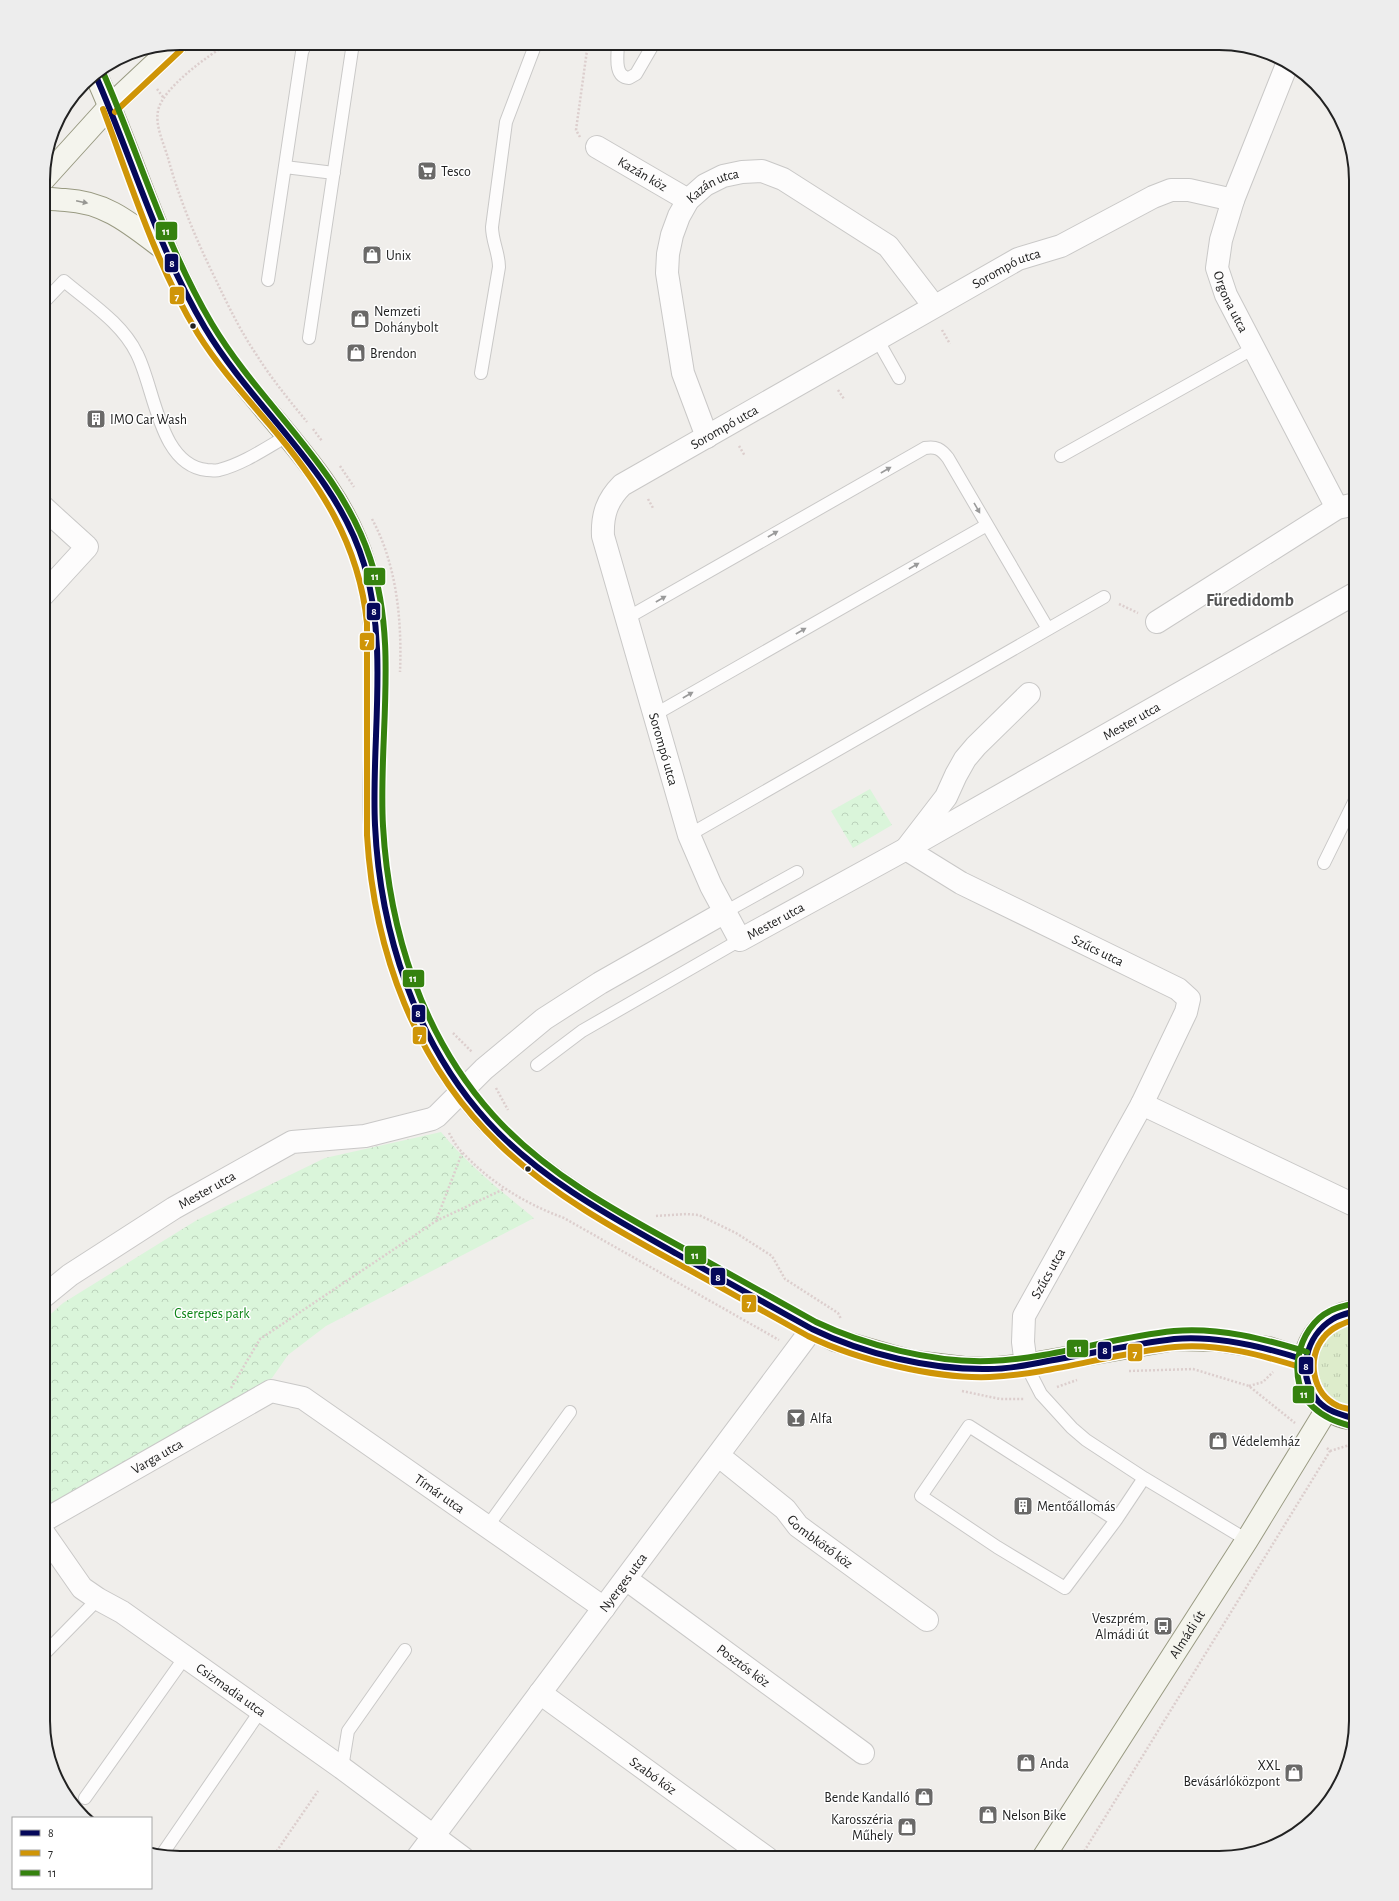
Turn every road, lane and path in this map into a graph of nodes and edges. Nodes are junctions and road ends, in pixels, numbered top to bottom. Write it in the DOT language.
graph roads {
  1 [pos="169,50"];
  2 [pos="219,50"];
  3 [pos="303,50"];
  4 [pos="352,50"];
  5 [pos="533,50"];
  6 [pos="587,50"];
  7 [pos="618,50"];
  8 [pos="650,50"];
  9 [pos="1286,68"];
  10 [pos="98,80"];
  11 [pos="110,106"];
  12 [pos="597,147"];
  13 [pos="285,167"];
  14 [pos="50,172"];
  15 [pos="334,173"];
  16 [pos="50,199"];
  17 [pos="688,200"];
  18 [pos="1233,200"];
  19 [pos="165,250"];
  20 [pos="268,280"];
  21 [pos="50,296"];
  22 [pos="934,306"];
  23 [pos="942,330"];
  24 [pos="309,338"];
  25 [pos="877,339"];
  26 [pos="950,344"];
  27 [pos="1254,348"];
  28 [pos="481,373"];
  29 [pos="899,378"];
  30 [pos="838,390"];
  31 [pos="844,399"];
  32 [pos="287,436"];
  33 [pos="707,437"];
  34 [pos="322,442"];
  35 [pos="739,446"];
  36 [pos="745,456"];
  37 [pos="1061,456"];
  38 [pos="336,460"];
  39 [pos="357,492"];
  40 [pos="648,499"];
  41 [pos="1347,506"];
  42 [pos="653,508"];
  43 [pos="50,513"];
  44 [pos="372,518"];
  45 [pos="987,525"];
  46 [pos="50,587"];
  47 [pos="1104,597"];
  48 [pos="1349,597"];
  49 [pos="627,618"];
  50 [pos="1157,622"];
  51 [pos="1048,629"];
  52 [pos="400,676"];
  53 [pos="1030,694"];
  54 [pos="654,715"];
  55 [pos="1349,812"];
  56 [pos="689,835"];
  57 [pos="906,849"];
  58 [pos="1324,862"];
  59 [pos="796,872"];
  60 [pos="725,912"];
  61 [pos="740,940"];
  62 [pos="451,1030"];
  63 [pos="537,1065"];
  64 [pos="484,1069"];
  65 [pos="461,1090"];
  66 [pos="1142,1104"];
  67 [pos="512,1115"];
  68 [pos="462,1153"];
  69 [pos="504,1189"];
  70 [pos="1349,1203"];
  71 [pos="653,1216"];
  72 [pos="436,1221"];
  73 [pos="50,1291"];
  74 [pos="1349,1313"];
  75 [pos="840,1316"];
  76 [pos="812,1329"];
  77 [pos="1305,1360"];
  78 [pos="1026,1365"];
  79 [pos="1193,1369"];
  80 [pos="1274,1372"];
  81 [pos="1249,1386"];
  82 [pos="271,1391"];
  83 [pos="227,1394"];
  84 [pos="1327,1409"];
  85 [pos="570,1412"];
  86 [pos="1349,1417"];
  87 [pos="1312,1435"];
  88 [pos="1349,1445"];
  89 [pos="1330,1451"];
  90 [pos="719,1456"];
  91 [pos="1144,1478"];
  92 [pos="50,1517"];
  93 [pos="1116,1520"];
  94 [pos="487,1526"];
  95 [pos="1247,1540"];
  96 [pos="50,1542"];
  97 [pos="626,1579"];
  98 [pos="98,1599"];
  99 [pos="604,1608"];
  100 [pos="927,1620"];
  101 [pos="50,1649"];
  102 [pos="405,1650"];
  103 [pos="185,1657"];
  104 [pos="540,1693"];
  105 [pos="261,1710"];
  106 [pos="863,1753"];
  107 [pos="342,1768"];
  108 [pos="318,1791"];
  109 [pos="85,1798"];
  110 [pos="433,1836"];
  111 [pos="165,1850"];
  112 [pos="277,1851"];
  113 [pos="422,1851"];
  114 [pos="453,1851"];
  115 [pos="757,1851"];
  116 [pos="1047,1851"];
  117 [pos="1084,1851"];
  1 -- 11 [label="street"];
  2 -- 34 [label="path"];
  3 -- 13 [label="lane"];
  4 -- 15 [label="lane"];
  5 -- 28 [label="lane"];
  6 -- 12 [label="path"];
  7 -- 8 [label="lane"];
  9 -- 18 [label="street, Orgona utca"];
  10 -- 11 [label="street"];
  11 -- 14 [label="street"];
  11 -- 19 [label="street"];
  12 -- 17 [label="street, Kazán köz"];
  13 -- 15 [label="lane"];
  13 -- 20 [label="lane"];
  15 -- 24 [label="lane"];
  16 -- 19 [label="street, one-way"];
  17 -- 22 [label="street, Kazán utca"];
  17 -- 33 [label="street, Kazán utca"];
  18 -- 22 [label="street, Sorompó utca"];
  18 -- 27 [label="street, Orgona utca"];
  19 -- 32 [label="street"];
  21 -- 32 [label="lane"];
  22 -- 25 [label="street, Sorompó utca"];
  23 -- 26 [label="path"];
  25 -- 29 [label="lane"];
  25 -- 33 [label="street, Sorompó utca"];
  27 -- 37 [label="lane"];
  27 -- 41 [label="street, Orgona utca"];
  30 -- 31 [label="path"];
  32 -- 65 [label="street"];
  33 -- 49 [label="street, Sorompó utca"];
  35 -- 36 [label="path"];
  38 -- 39 [label="path"];
  40 -- 42 [label="path"];
  41 -- 50 [label="street"];
  43 -- 46 [label="street"];
  44 -- 52 [label="path"];
  49 -- 45 [label="lane, one-way"];
  45 -- 51 [label="lane"];
  54 -- 45 [label="lane, one-way"];
  47 -- 50 [label="path"];
  47 -- 51 [label="lane"];
  48 -- 57 [label="street, Mester utca"];
  49 -- 54 [label="street, Sorompó utca"];
  51 -- 56 [label="lane"];
  53 -- 57 [label="street, Mester utca"];
  54 -- 56 [label="street, Sorompó utca"];
  55 -- 58 [label="lane"];
  56 -- 60 [label="street, Sorompó utca"];
  57 -- 61 [label="street, Mester utca"];
  57 -- 66 [label="street, Szűcs utca"];
  59 -- 60 [label="lane"];
  60 -- 61 [label="street, Mester utca"];
  60 -- 64 [label="street, Mester utca"];
  61 -- 63 [label="lane"];
  62 -- 64 [label="path"];
  64 -- 65 [label="street, Mester utca"];
  64 -- 67 [label="path"];
  65 -- 73 [label="street, Mester utca"];
  65 -- 76 [label="street"];
  66 -- 70 [label="street"];
  66 -- 78 [label="street, Szűcs utca"];
  68 -- 72 [label="path"];
  69 -- 72 [label="path"];
  71 -- 75 [label="path"];
  72 -- 83 [label="path"];
  74 -- 77 [label="street"];
  76 -- 78 [label="street"];
  76 -- 90 [label="street, Nyerges utca"];
  77 -- 78 [label="street"];
  77 -- 84 [label="street"];
  78 -- 91 [label="lane"];
  79 -- 81 [label="path"];
  80 -- 81 [label="path"];
  81 -- 87 [label="path"];
  82 -- 92 [label="street, Varga utca"];
  82 -- 94 [label="street, Tímár utca"];
  84 -- 86 [label="street"];
  84 -- 87 [label="street, Almádi út"];
  85 -- 94 [label="lane"];
  87 -- 89 [label="path"];
  87 -- 95 [label="street, Almádi út"];
  88 -- 89 [label="path"];
  89 -- 117 [label="path"];
  90 -- 97 [label="street, Nyerges utca"];
  90 -- 100 [label="street, Gombkötő köz"];
  91 -- 93 [label="lane"];
  91 -- 95 [label="lane"];
  93 -- 93 [label="lane"];
  94 -- 99 [label="street, Tímár utca"];
  95 -- 116 [label="street, Almádi út"];
  96 -- 98 [label="street, Csizmadia utca"];
  97 -- 99 [label="street, Nyerges utca"];
  97 -- 106 [label="street, Posztós köz"];
  98 -- 101 [label="lane"];
  98 -- 103 [label="street, Csizmadia utca"];
  99 -- 104 [label="street, Nyerges utca"];
  102 -- 107 [label="lane"];
  103 -- 105 [label="street, Csizmadia utca"];
  103 -- 109 [label="lane"];
  104 -- 110 [label="street, Nyerges utca"];
  104 -- 115 [label="street, Szabó köz"];
  105 -- 107 [label="street, Csizmadia utca"];
  105 -- 111 [label="lane"];
  107 -- 110 [label="street, Csizmadia utca"];
  108 -- 112 [label="path"];
  110 -- 113 [label="street, Nyerges utca"];
  110 -- 114 [label="street, Csizmadia utca"];
}
